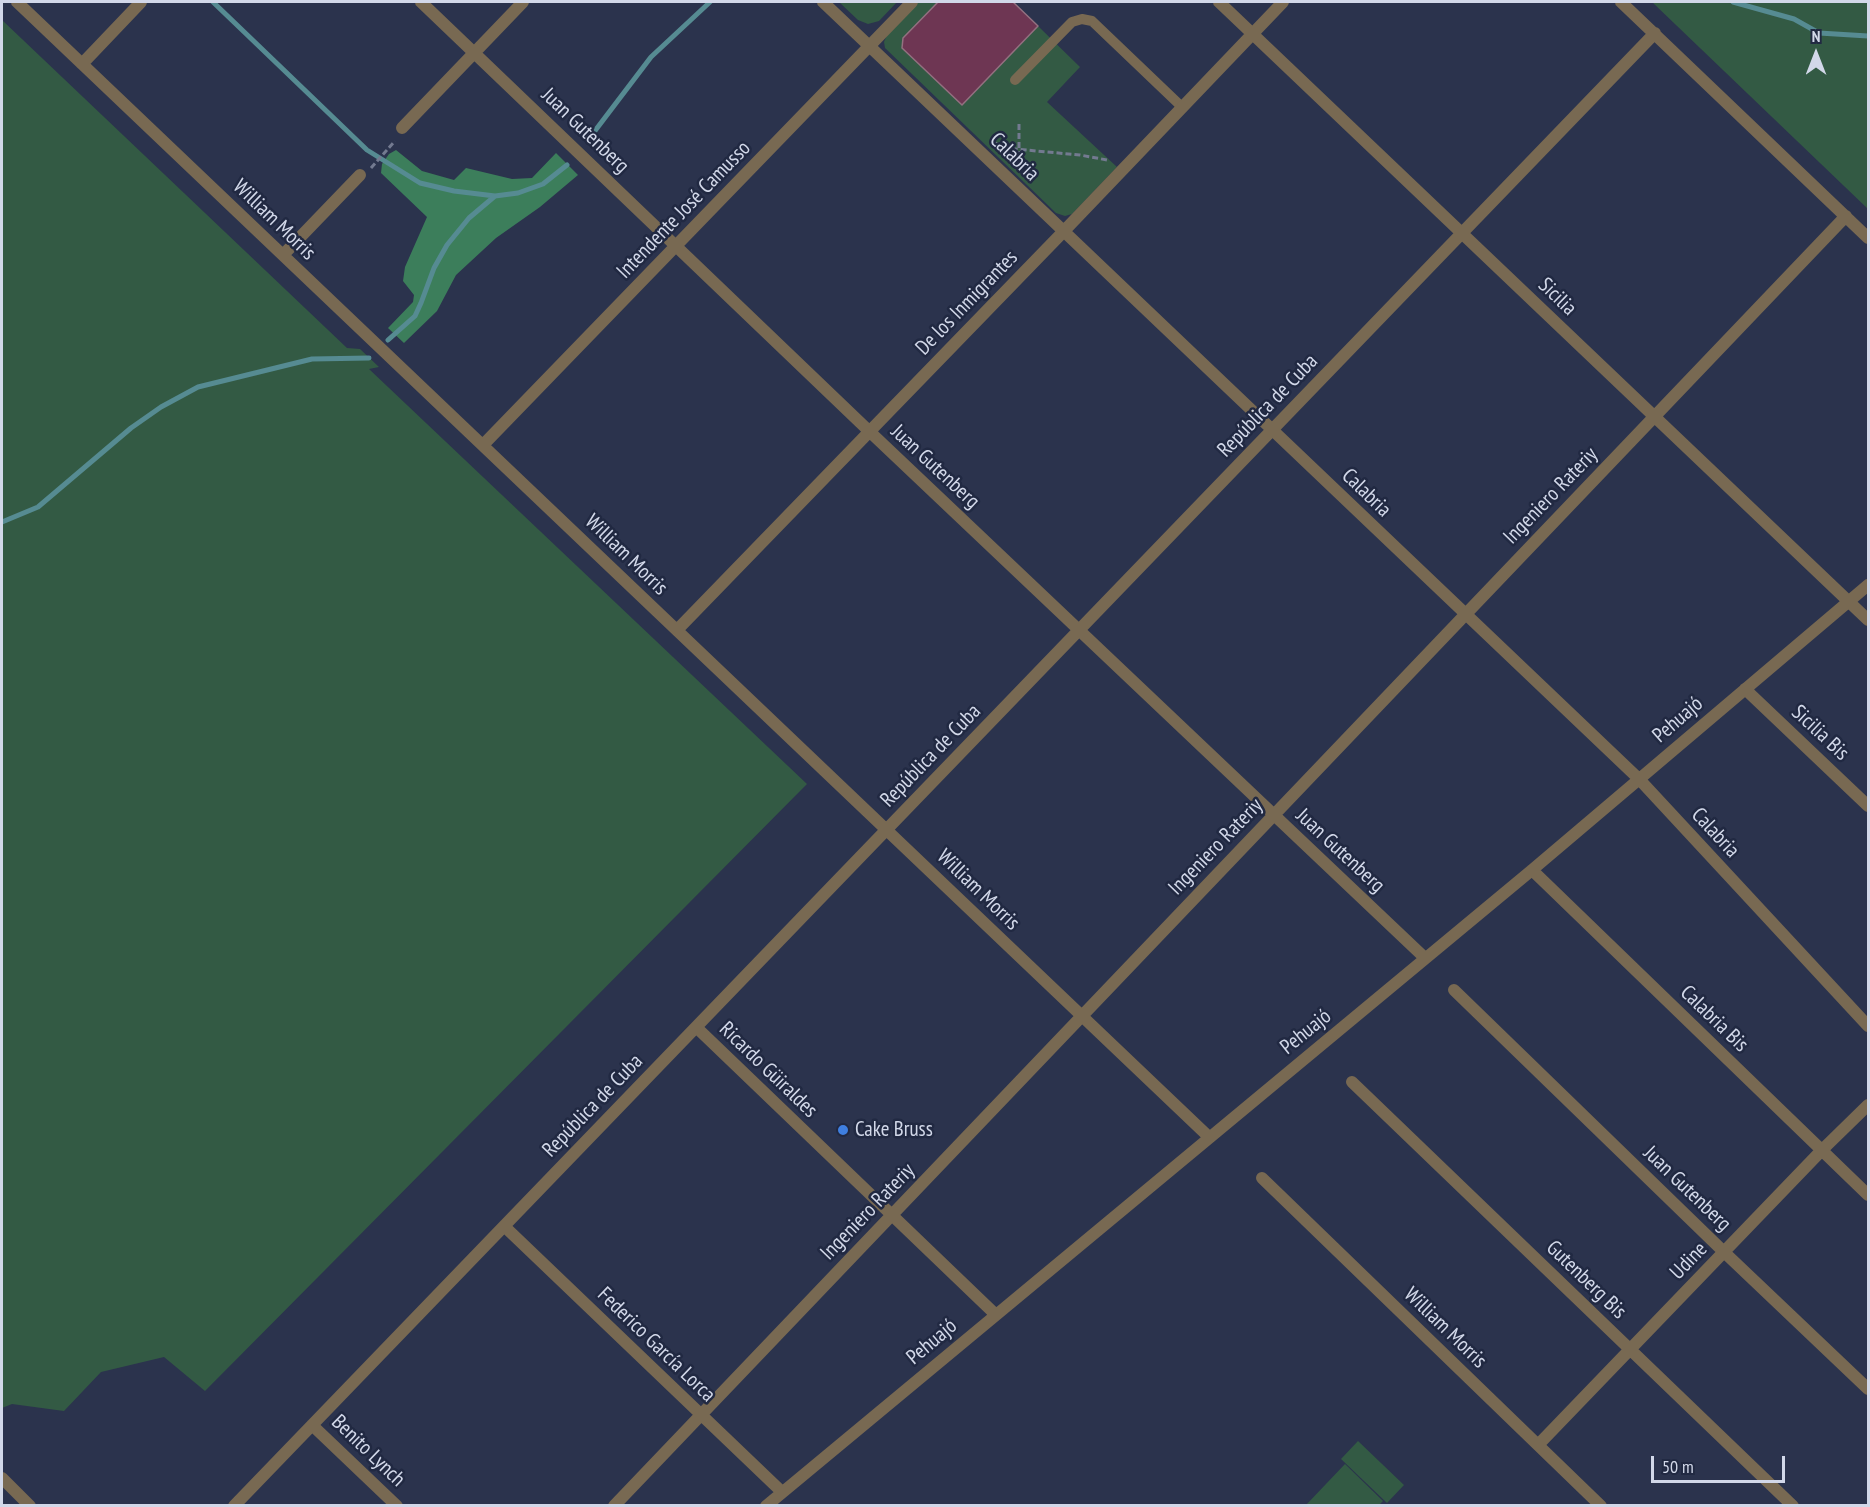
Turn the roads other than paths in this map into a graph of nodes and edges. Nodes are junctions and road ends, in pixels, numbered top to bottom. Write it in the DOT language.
graph roads {
  1 [pos="16,2"];
  2 [pos="141,2"];
  3 [pos="421,2"];
  4 [pos="523,2"];
  5 [pos="823,2"];
  6 [pos="912,2"];
  7 [pos="1219,2"];
  8 [pos="1283,2"];
  9 [pos="1621,2"];
  10 [pos="1253,33"];
  11 [pos="1654,33"];
  12 [pos="869,46"];
  13 [pos="474,52"];
  14 [pos="82,64"];
  15 [pos="1015,80"];
  16 [pos="1182,107"];
  17 [pos="402,128"];
  18 [pos="360,175"];
  19 [pos="1846,216"];
  20 [pos="1064,231"];
  21 [pos="1462,233"];
  22 [pos="1869,238"];
  23 [pos="676,245"];
  24 [pos="283,255"];
  25 [pos="1654,416"];
  26 [pos="1272,430"];
  27 [pos="869,431"];
  28 [pos="483,445"];
  29 [pos="1869,585"];
  30 [pos="1849,602"];
  31 [pos="1465,614"];
  32 [pos="1869,620"];
  33 [pos="677,630"];
  34 [pos="1079,630"];
  35 [pos="1745,689"];
  36 [pos="1639,779"];
  37 [pos="1869,806"];
  38 [pos="1273,815"];
  39 [pos="887,830"];
  40 [pos="1532,870"];
  41 [pos="1425,958"];
  42 [pos="1454,990"];
  43 [pos="1082,1015"];
  44 [pos="1869,1026"];
  45 [pos="696,1027"];
  46 [pos="1352,1082"];
  47 [pos="1869,1105"];
  48 [pos="1209,1137"];
  49 [pos="1822,1150"];
  50 [pos="1262,1178"];
  51 [pos="1869,1195"];
  52 [pos="891,1215"];
  53 [pos="504,1226"];
  54 [pos="1724,1252"];
  55 [pos="995,1314"];
  56 [pos="1630,1349"];
  57 [pos="1869,1389"];
  58 [pos="700,1415"];
  59 [pos="312,1425"];
  60 [pos="1538,1445"];
  61 [pos="2,1478"];
  62 [pos="782,1492"];
  63 [pos="30,1506"];
  64 [pos="234,1506"];
  65 [pos="397,1506"];
  66 [pos="614,1506"];
  67 [pos="766,1506"];
  68 [pos="1601,1506"];
  69 [pos="1793,1506"];
  1 -- 14 [label="street, William Morris"];
  2 -- 14 [label="street"];
  3 -- 13 [label="street, Juan Gutenberg"];
  4 -- 13 [label="street"];
  5 -- 12 [label="street, Calabria"];
  6 -- 12 [label="street, Intendente José Camusso"];
  7 -- 10 [label="street, Sicilia"];
  8 -- 10 [label="street, De los Inmigrantes"];
  9 -- 11 [label="street"];
  10 -- 16 [label="street, De los Inmigrantes"];
  10 -- 21 [label="street, Sicilia"];
  11 -- 19 [label="street"];
  11 -- 21 [label="street, República de Cuba"];
  12 -- 20 [label="street, Calabria"];
  12 -- 23 [label="street, Intendente José Camusso"];
  13 -- 17 [label="street"];
  13 -- 23 [label="street, Juan Gutenberg"];
  14 -- 24 [label="street, William Morris"];
  15 -- 16 [label="lane"];
  16 -- 20 [label="street, De los Inmigrantes"];
  18 -- 24 [label="street"];
  19 -- 22 [label="street"];
  19 -- 25 [label="street, Ingeniero Rateriy"];
  20 -- 26 [label="street, Calabria"];
  20 -- 27 [label="street, De los Inmigrantes"];
  21 -- 25 [label="street, Sicilia"];
  21 -- 26 [label="street, República de Cuba"];
  23 -- 27 [label="street, Juan Gutenberg"];
  23 -- 28 [label="street, Intendente José Camusso"];
  24 -- 28 [label="street, William Morris"];
  25 -- 30 [label="street, Sicilia"];
  25 -- 31 [label="street, Ingeniero Rateriy"];
  26 -- 31 [label="street, Calabria"];
  26 -- 34 [label="street, República de Cuba"];
  27 -- 33 [label="street, De los Inmigrantes"];
  27 -- 34 [label="street, Juan Gutenberg"];
  28 -- 33 [label="street, William Morris"];
  29 -- 30 [label="street, Pehuajó"];
  30 -- 32 [label="street, Sicilia"];
  30 -- 35 [label="street, Pehuajó"];
  31 -- 36 [label="street, Calabria"];
  31 -- 38 [label="street, Ingeniero Rateriy"];
  33 -- 39 [label="street, William Morris"];
  34 -- 38 [label="street, Juan Gutenberg"];
  34 -- 39 [label="street, República de Cuba"];
  35 -- 36 [label="street, Pehuajó"];
  35 -- 37 [label="street, Sicilia Bis"];
  36 -- 40 [label="street, Pehuajó"];
  36 -- 44 [label="street, Calabria"];
  38 -- 41 [label="street, Juan Gutenberg"];
  38 -- 43 [label="street, Ingeniero Rateriy"];
  39 -- 43 [label="street, William Morris"];
  39 -- 45 [label="street, República de Cuba"];
  40 -- 41 [label="street, Pehuajó"];
  40 -- 49 [label="street, Calabria Bis"];
  41 -- 48 [label="street, Pehuajó"];
  42 -- 54 [label="street, Juan Gutenberg"];
  43 -- 48 [label="street, William Morris"];
  43 -- 52 [label="street, Ingeniero Rateriy"];
  45 -- 52 [label="street, Ricardo Güiraldes"];
  45 -- 53 [label="street, República de Cuba"];
  46 -- 56 [label="street, Gutenberg Bis"];
  47 -- 49 [label="street, Udine"];
  48 -- 55 [label="street, Pehuajó"];
  49 -- 51 [label="street, Calabria Bis"];
  49 -- 54 [label="street, Udine"];
  50 -- 60 [label="street, William Morris"];
  52 -- 55 [label="street, Ricardo Güiraldes"];
  52 -- 58 [label="street, Ingeniero Rateriy"];
  53 -- 58 [label="street, Federico García Lorca"];
  53 -- 59 [label="street, República de Cuba"];
  54 -- 56 [label="street, Udine"];
  54 -- 57 [label="street, Juan Gutenberg"];
  55 -- 62 [label="street, Pehuajó"];
  56 -- 60 [label="street, Udine"];
  56 -- 69 [label="street, Gutenberg Bis"];
  58 -- 62 [label="street, Federico García Lorca"];
  58 -- 66 [label="street, Ingeniero Rateriy"];
  59 -- 64 [label="street, República de Cuba"];
  59 -- 65 [label="street, Benito Lynch"];
  60 -- 68 [label="street, William Morris"];
  61 -- 63 [label="street"];
  62 -- 67 [label="street, Pehuajó"];
}
